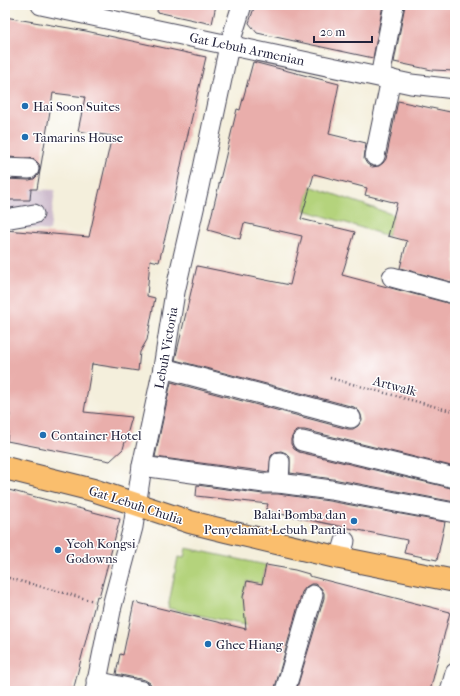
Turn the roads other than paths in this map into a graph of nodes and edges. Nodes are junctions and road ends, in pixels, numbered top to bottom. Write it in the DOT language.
graph roads {
  1 [pos="41,5"];
  2 [pos="242,5"];
  3 [pos="394,5"];
  4 [pos="229,46"];
  5 [pos="385,78"];
  6 [pos="455,89"];
  7 [pos="375,156"];
  8 [pos="5,168"];
  9 [pos="29,169"];
  10 [pos="34,214"];
  11 [pos="5,219"];
  12 [pos="392,277"];
  13 [pos="455,294"];
  14 [pos="163,368"];
  15 [pos="351,418"];
  16 [pos="302,441"];
  17 [pos="280,462"];
  18 [pos="142,466"];
  19 [pos="5,468"];
  20 [pos="455,478"];
  21 [pos="279,483"];
  22 [pos="136,505"];
  23 [pos="455,513"];
  24 [pos="455,580"];
  25 [pos="313,595"];
  26 [pos="455,673"];
  27 [pos="95,686"];
  28 [pos="142,691"];
  29 [pos="285,691"];
  30 [pos="450,691"];
  1 -- 4 [label="street, Gat Lebuh Armenian"];
  2 -- 4 [label="street, Lebuh Victoria"];
  3 -- 5 [label="street"];
  4 -- 5 [label="street, Gat Lebuh Armenian"];
  4 -- 14 [label="street, Lebuh Victoria"];
  5 -- 6 [label="street, Gat Lebuh Armenian"];
  5 -- 7 [label="street"];
  8 -- 9 [label="street"];
  10 -- 11 [label="street"];
  12 -- 13 [label="street"];
  14 -- 15 [label="street"];
  14 -- 18 [label="street, Lebuh Victoria"];
  16 -- 20 [label="street"];
  17 -- 21 [label="street"];
  18 -- 21 [label="street"];
  18 -- 22 [label="street, Lebuh Victoria"];
  19 -- 22 [label="main road, Gat Lebuh Chulia"];
  21 -- 23 [label="street"];
  22 -- 24 [label="main road, Gat Lebuh Chulia"];
  22 -- 27 [label="street, Lebuh Victoria"];
  25 -- 29 [label="street"];
  26 -- 30 [label="street"];
  27 -- 28 [label="street"];
}
